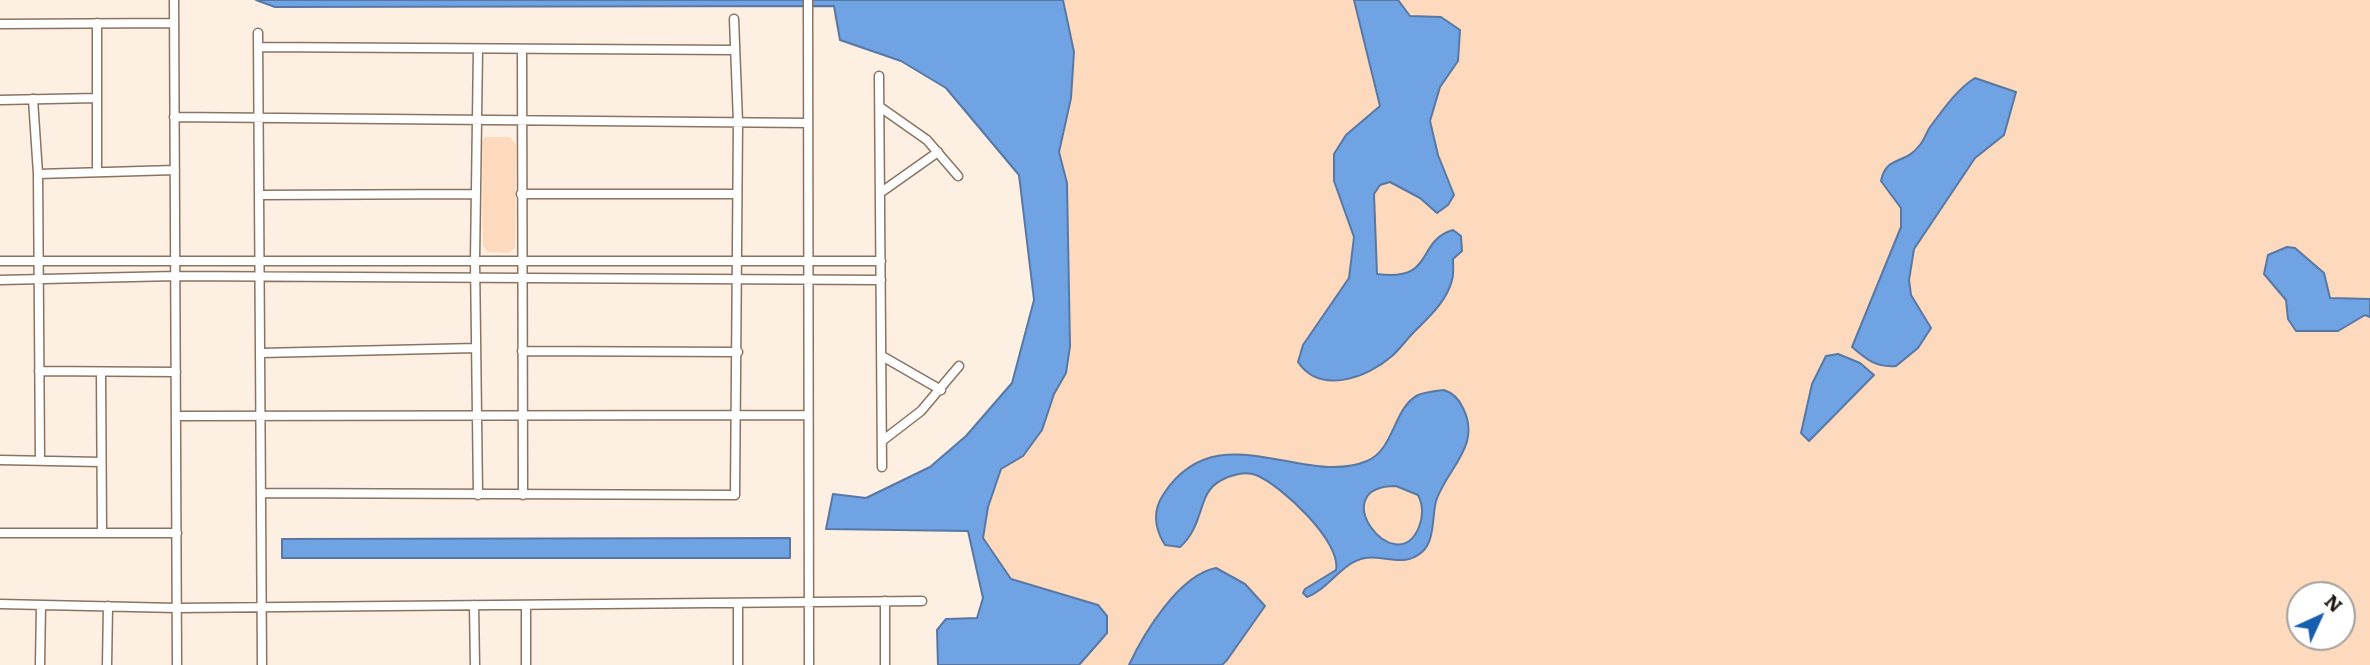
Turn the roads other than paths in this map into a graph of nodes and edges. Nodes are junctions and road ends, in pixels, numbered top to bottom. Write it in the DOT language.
graph roads {
  1 [pos="174,0"];
  2 [pos="808,4"];
  3 [pos="734,19"];
  4 [pos="97,23"];
  5 [pos="174,23"];
  6 [pos="0,24"];
  7 [pos="258,33"];
  8 [pos="258,47"];
  9 [pos="478,48"];
  10 [pos="522,49"];
  11 [pos="735,50"];
  12 [pos="880,76"];
  13 [pos="97,98"];
  14 [pos="33,99"];
  15 [pos="0,100"];
  16 [pos="880,107"];
  17 [pos="174,117"];
  18 [pos="259,118"];
  19 [pos="477,120"];
  20 [pos="521,120"];
  21 [pos="738,122"];
  22 [pos="808,123"];
  23 [pos="939,152"];
  24 [pos="175,170"];
  25 [pos="97,172"];
  26 [pos="38,174"];
  27 [pos="958,176"];
  28 [pos="880,193"];
  29 [pos="476,194"];
  30 [pos="521,194"];
  31 [pos="737,194"];
  32 [pos="260,195"];
  33 [pos="176,260"];
  34 [pos="261,260"];
  35 [pos="475,260"];
  36 [pos="520,260"];
  37 [pos="737,260"];
  38 [pos="808,260"];
  39 [pos="0,261"];
  40 [pos="39,261"];
  41 [pos="881,261"];
  42 [pos="176,276"];
  43 [pos="261,277"];
  44 [pos="475,277"];
  45 [pos="521,277"];
  46 [pos="737,278"];
  47 [pos="39,279"];
  48 [pos="808,279"];
  49 [pos="0,280"];
  50 [pos="881,280"];
  51 [pos="476,348"];
  52 [pos="522,351"];
  53 [pos="738,352"];
  54 [pos="261,353"];
  55 [pos="881,356"];
  56 [pos="959,366"];
  57 [pos="39,371"];
  58 [pos="101,372"];
  59 [pos="176,372"];
  60 [pos="941,390"];
  61 [pos="737,415"];
  62 [pos="808,415"];
  63 [pos="177,416"];
  64 [pos="261,416"];
  65 [pos="477,416"];
  66 [pos="522,416"];
  67 [pos="882,441"];
  68 [pos="0,460"];
  69 [pos="40,461"];
  70 [pos="102,462"];
  71 [pos="883,467"];
  72 [pos="262,493"];
  73 [pos="478,495"];
  74 [pos="523,495"];
  75 [pos="0,533"];
  76 [pos="102,533"];
  77 [pos="177,533"];
  78 [pos="885,601"];
  79 [pos="922,601"];
  80 [pos="809,602"];
  81 [pos="738,603"];
  82 [pos="0,604"];
  83 [pos="41,605"];
  84 [pos="474,605"];
  85 [pos="526,605"];
  86 [pos="108,606"];
  87 [pos="262,607"];
  88 [pos="177,608"];
  89 [pos="40,665"];
  90 [pos="107,665"];
  91 [pos="177,665"];
  92 [pos="262,665"];
  93 [pos="475,665"];
  94 [pos="526,665"];
  95 [pos="737,665"];
  96 [pos="809,665"];
  97 [pos="885,665"];
  1 -- 5 [label="street"];
  2 -- 22 [label="street"];
  3 -- 11 [label="street"];
  4 -- 5 [label="street"];
  4 -- 6 [label="street"];
  4 -- 13 [label="street"];
  5 -- 17 [label="street"];
  7 -- 8 [label="street"];
  8 -- 9 [label="street"];
  8 -- 18 [label="street"];
  9 -- 10 [label="street"];
  9 -- 19 [label="street"];
  10 -- 11 [label="street"];
  10 -- 20 [label="street"];
  11 -- 21 [label="street"];
  12 -- 16 [label="street"];
  13 -- 14 [label="street"];
  13 -- 25 [label="street"];
  14 -- 15 [label="street"];
  14 -- 26 [label="street"];
  16 -- 23 [label="street"];
  16 -- 28 [label="street"];
  17 -- 18 [label="street"];
  17 -- 24 [label="street"];
  18 -- 19 [label="street"];
  18 -- 32 [label="street"];
  19 -- 20 [label="street"];
  19 -- 29 [label="street"];
  20 -- 21 [label="street"];
  20 -- 30 [label="street"];
  21 -- 22 [label="street"];
  21 -- 31 [label="street"];
  22 -- 38 [label="street"];
  23 -- 27 [label="street"];
  23 -- 28 [label="street"];
  24 -- 25 [label="street"];
  24 -- 33 [label="street"];
  25 -- 26 [label="street"];
  26 -- 40 [label="street"];
  28 -- 41 [label="street"];
  29 -- 32 [label="street"];
  29 -- 35 [label="street"];
  30 -- 31 [label="street"];
  30 -- 36 [label="street"];
  31 -- 37 [label="street"];
  32 -- 34 [label="street"];
  33 -- 34 [label="street"];
  33 -- 40 [label="street"];
  33 -- 42 [label="street"];
  34 -- 35 [label="street"];
  34 -- 43 [label="street"];
  35 -- 36 [label="street"];
  35 -- 44 [label="street"];
  36 -- 37 [label="street"];
  36 -- 45 [label="street"];
  37 -- 38 [label="street"];
  37 -- 46 [label="street"];
  38 -- 41 [label="street"];
  38 -- 48 [label="street"];
  39 -- 40 [label="street"];
  40 -- 47 [label="street"];
  41 -- 50 [label="street"];
  42 -- 43 [label="street"];
  42 -- 47 [label="street"];
  42 -- 59 [label="street"];
  43 -- 44 [label="street"];
  43 -- 54 [label="street"];
  44 -- 45 [label="street"];
  44 -- 51 [label="street"];
  45 -- 46 [label="street"];
  45 -- 52 [label="street"];
  46 -- 48 [label="street"];
  46 -- 53 [label="street"];
  47 -- 49 [label="street"];
  47 -- 57 [label="street"];
  48 -- 50 [label="street"];
  48 -- 62 [label="street"];
  50 -- 55 [label="street"];
  51 -- 54 [label="street"];
  51 -- 65 [label="street"];
  52 -- 53 [label="street"];
  52 -- 66 [label="street"];
  53 -- 61 [label="street"];
  54 -- 64 [label="street"];
  55 -- 60 [label="street"];
  55 -- 67 [label="street"];
  56 -- 60 [label="street"];
  57 -- 58 [label="street"];
  57 -- 69 [label="street"];
  58 -- 59 [label="street"];
  58 -- 70 [label="street"];
  59 -- 63 [label="street"];
  60 -- 67 [label="street"];
  61 -- 62 [label="street"];
  61 -- 66 [label="street"];
  61 -- 74 [label="street"];
  62 -- 80 [label="street"];
  63 -- 64 [label="street"];
  63 -- 77 [label="street"];
  64 -- 65 [label="street"];
  64 -- 72 [label="street"];
  65 -- 66 [label="street"];
  65 -- 73 [label="street"];
  66 -- 74 [label="street"];
  67 -- 71 [label="street"];
  68 -- 69 [label="street"];
  69 -- 70 [label="street"];
  70 -- 76 [label="street"];
  72 -- 73 [label="street"];
  72 -- 87 [label="street"];
  73 -- 74 [label="street"];
  75 -- 76 [label="street"];
  76 -- 77 [label="street"];
  77 -- 88 [label="street"];
  78 -- 79 [label="street"];
  78 -- 80 [label="street"];
  78 -- 97 [label="street"];
  80 -- 81 [label="street"];
  80 -- 96 [label="street"];
  81 -- 85 [label="street"];
  81 -- 95 [label="street"];
  82 -- 83 [label="street"];
  83 -- 86 [label="street"];
  83 -- 89 [label="street"];
  84 -- 85 [label="street"];
  84 -- 87 [label="street"];
  84 -- 93 [label="street"];
  85 -- 94 [label="street"];
  86 -- 88 [label="street"];
  86 -- 90 [label="street"];
  87 -- 88 [label="street"];
  87 -- 92 [label="street"];
  88 -- 91 [label="street"];
}
